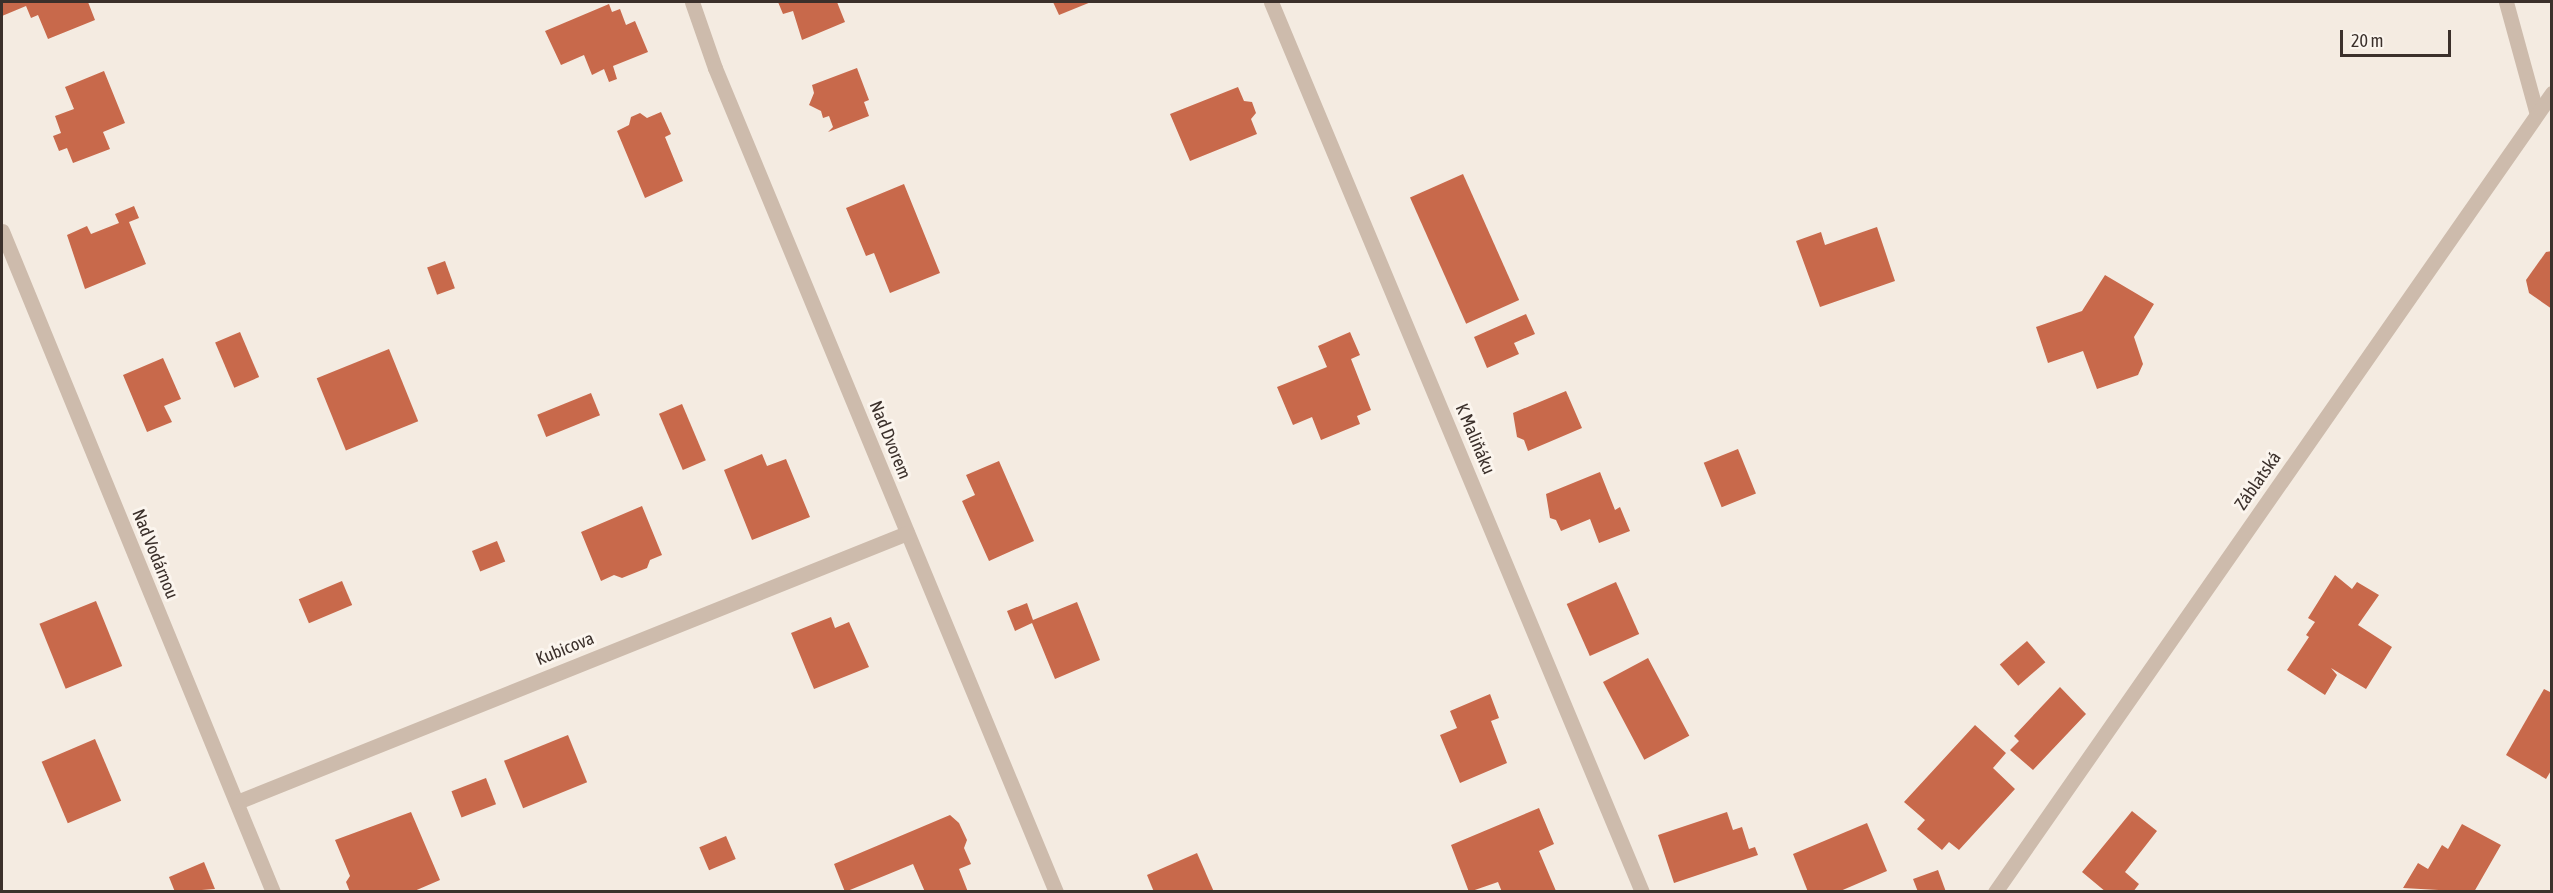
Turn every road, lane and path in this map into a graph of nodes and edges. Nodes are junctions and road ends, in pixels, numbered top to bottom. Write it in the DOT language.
graph roads {
  1 [pos="692,2"];
  2 [pos="1271,2"];
  3 [pos="2506,2"];
  4 [pos="2552,93"];
  5 [pos="2536,111"];
  6 [pos="2,231"];
  7 [pos="907,533"];
  8 [pos="237,802"];
  9 [pos="273,891"];
  10 [pos="1056,891"];
  11 [pos="1642,891"];
  12 [pos="1995,891"];
  1 -- 7 [label="street, Nad Dvorem"];
  2 -- 11 [label="street, K Maliňáku"];
  3 -- 5 [label="street"];
  4 -- 5 [label="street, Záblatská"];
  5 -- 12 [label="street, Záblatská"];
  6 -- 8 [label="street, Nad Vodárnou"];
  7 -- 8 [label="street, Kubicova"];
  7 -- 10 [label="street, Nad Dvorem"];
  8 -- 9 [label="street, Nad Vodárnou"];
}
